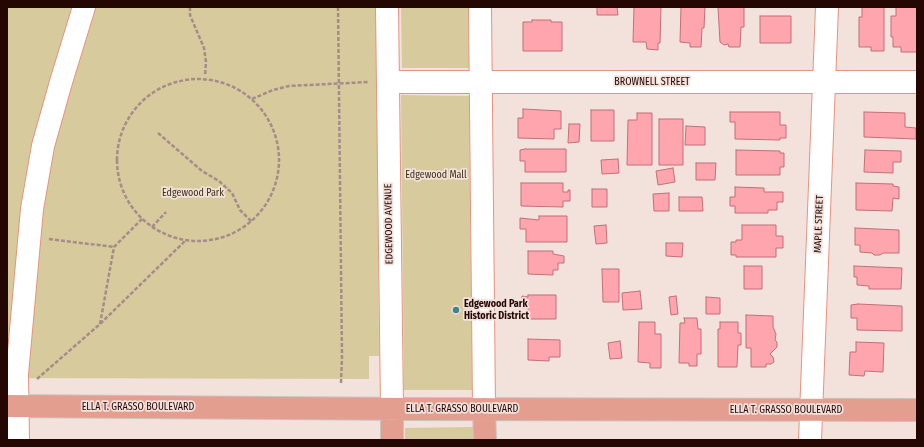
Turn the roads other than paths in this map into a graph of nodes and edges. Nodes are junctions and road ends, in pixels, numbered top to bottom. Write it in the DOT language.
graph roads {
  1 [pos="84,7"];
  2 [pos="387,7"];
  3 [pos="480,7"];
  4 [pos="827,7"];
  5 [pos="824,81"];
  6 [pos="388,82"];
  7 [pos="481,82"];
  8 [pos="917,82"];
  9 [pos="15,296"];
  10 [pos="12,406"];
  11 [pos="392,409"];
  12 [pos="484,409"];
  13 [pos="812,410"];
  14 [pos="917,410"];
  15 [pos="18,440"];
  16 [pos="392,440"];
  17 [pos="485,440"];
  18 [pos="810,440"];
  1 -- 9 [label="street"];
  2 -- 6 [label="street, EDGEWOOD AVENUE"];
  3 -- 7 [label="street"];
  4 -- 5 [label="street, MAPLE STREET"];
  5 -- 7 [label="street, BROWNELL STREET"];
  5 -- 8 [label="street, BROWNELL STREET"];
  5 -- 13 [label="street, MAPLE STREET"];
  6 -- 7 [label="street, BROWNELL STREET"];
  6 -- 11 [label="street, EDGEWOOD AVENUE"];
  7 -- 12 [label="street"];
  9 -- 10 [label="street"];
  10 -- 11 [label="main road, ELLA T. GRASSO BOULEVARD"];
  10 -- 15 [label="street"];
  11 -- 12 [label="main road, ELLA T. GRASSO BOULEVARD"];
  11 -- 16 [label="main road, EDGEWOOD AVENUE"];
  12 -- 13 [label="main road, ELLA T. GRASSO BOULEVARD"];
  12 -- 17 [label="main road"];
  13 -- 14 [label="main road, ELLA T. GRASSO BOULEVARD"];
  13 -- 18 [label="street, MAPLE STREET"];
}
